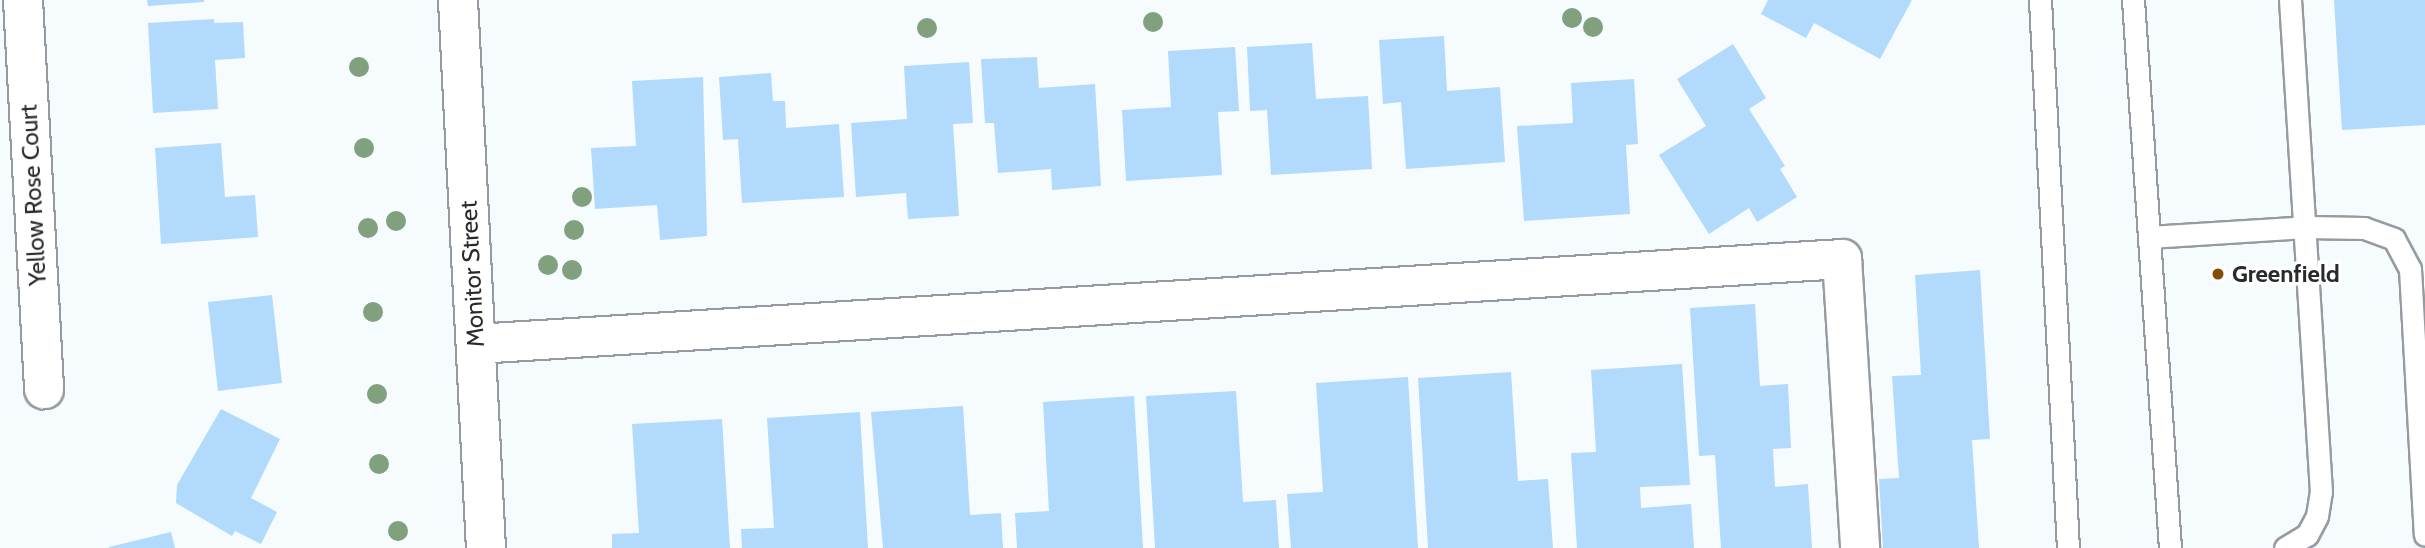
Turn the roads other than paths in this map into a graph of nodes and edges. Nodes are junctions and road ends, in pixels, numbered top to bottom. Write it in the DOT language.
graph roads {
  1 [pos="23,0"];
  2 [pos="458,0"];
  3 [pos="2040,0"];
  4 [pos="2133,0"];
  5 [pos="2290,0"];
  6 [pos="2306,226"];
  7 [pos="2149,237"];
  8 [pos="476,344"];
  9 [pos="44,389"];
  10 [pos="2425,535"];
  11 [pos="486,548"];
  12 [pos="1860,548"];
  13 [pos="2068,548"];
  14 [pos="2170,548"];
  15 [pos="2286,548"];
  1 -- 9 [label="street, Yellow Rose Court"];
  2 -- 8 [label="street, Monitor Street"];
  3 -- 13 [label="lane"];
  4 -- 7 [label="lane"];
  5 -- 6 [label="lane"];
  6 -- 7 [label="lane"];
  6 -- 10 [label="lane"];
  6 -- 15 [label="lane"];
  7 -- 14 [label="lane"];
  8 -- 11 [label="street, Monitor Street"];
  8 -- 12 [label="street"];
}
